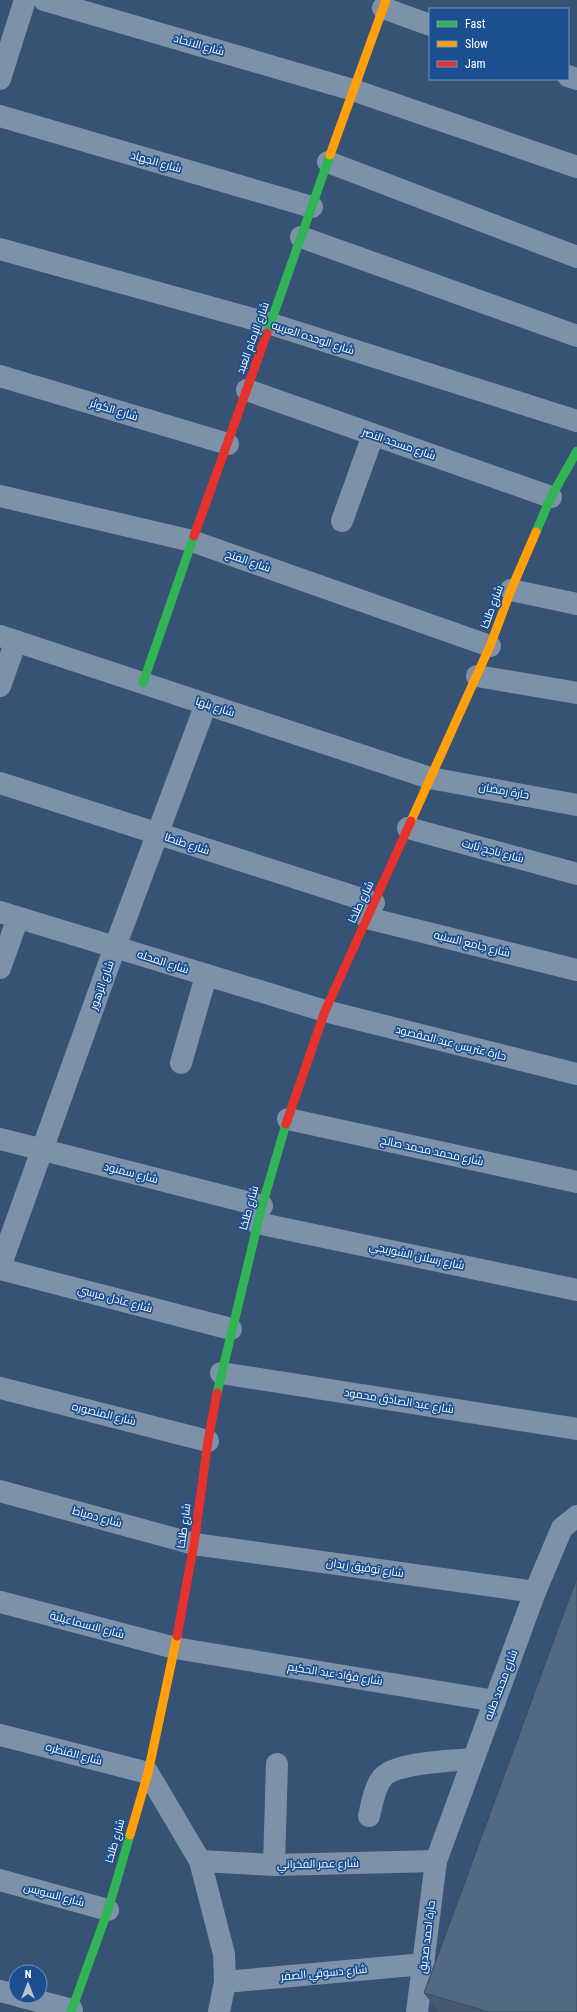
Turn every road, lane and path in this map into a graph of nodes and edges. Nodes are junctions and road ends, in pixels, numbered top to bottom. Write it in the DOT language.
graph roads {
  1 [pos="24,0"];
  2 [pos="44,0"];
  3 [pos="384,4"];
  4 [pos="429,25"];
  5 [pos="0,79"];
  6 [pos="353,90"];
  7 [pos="0,116"];
  8 [pos="328,162"];
  9 [pos="577,168"];
  10 [pos="312,207"];
  11 [pos="301,237"];
  12 [pos="0,249"];
  13 [pos="577,257"];
  14 [pos="270,324"];
  15 [pos="577,336"];
  16 [pos="0,376"];
  17 [pos="247,390"];
  18 [pos="577,421"];
  19 [pos="373,435"];
  20 [pos="228,444"];
  21 [pos="576,457"];
  22 [pos="0,496"];
  23 [pos="551,497"];
  24 [pos="342,521"];
  25 [pos="192,541"];
  26 [pos="511,590"];
  27 [pos="577,604"];
  28 [pos="8,639"];
  29 [pos="490,646"];
  30 [pos="477,676"];
  31 [pos="143,684"];
  32 [pos="0,686"];
  33 [pos="577,693"];
  34 [pos="206,704"];
  35 [pos="430,778"];
  36 [pos="0,783"];
  37 [pos="577,805"];
  38 [pos="408,828"];
  39 [pos="159,834"];
  40 [pos="577,874"];
  41 [pos="371,910"];
  42 [pos="9,915"];
  43 [pos="115,947"];
  44 [pos="0,968"];
  45 [pos="577,970"];
  46 [pos="206,976"];
  47 [pos="325,1011"];
  48 [pos="181,1063"];
  49 [pos="577,1074"];
  50 [pos="288,1119"];
  51 [pos="0,1139"];
  52 [pos="43,1150"];
  53 [pos="577,1182"];
  54 [pos="259,1214"];
  55 [pos="0,1268"];
  56 [pos="577,1290"];
  57 [pos="231,1329"];
  58 [pos="221,1373"];
  59 [pos="0,1388"];
  60 [pos="577,1429"];
  61 [pos="208,1440"];
  62 [pos="0,1491"];
  63 [pos="577,1516"];
  64 [pos="194,1544"];
  65 [pos="535,1592"];
  66 [pos="0,1602"];
  67 [pos="175,1648"];
  68 [pos="495,1700"];
  69 [pos="0,1735"];
  70 [pos="472,1759"];
  71 [pos="277,1764"];
  72 [pos="148,1773"];
  73 [pos="369,1816"];
  74 [pos="200,1861"];
  75 [pos="436,1861"];
  76 [pos="274,1865"];
  77 [pos="0,1880"];
  78 [pos="108,1910"];
  79 [pos="424,1964"];
  80 [pos="225,1982"];
  81 [pos="46,2004"];
  82 [pos="72,2011"];
  83 [pos="219,2012"];
  84 [pos="417,2012"];
  1 -- 5 [label="street"];
  2 -- 6 [label="street, شارع الاتحاد"];
  3 -- 4 [label="street"];
  3 -- 6 [label="street, شارع الإمام العبد"];
  6 -- 8 [label="street, شارع الإمام العبد"];
  6 -- 9 [label="street, شارع الاتحاد"];
  7 -- 10 [label="street, شارع الجهاد"];
  8 -- 10 [label="street, شارع الإمام العبد"];
  8 -- 13 [label="street"];
  10 -- 11 [label="street, شارع الإمام العبد"];
  11 -- 14 [label="street, شارع الإمام العبد"];
  11 -- 15 [label="street"];
  12 -- 14 [label="street, شارع الوحده العربيه"];
  14 -- 17 [label="street, شارع الإمام العبد"];
  14 -- 18 [label="street, شارع الوحده العربيه"];
  16 -- 20 [label="street, شارع الكوثر"];
  17 -- 19 [label="street, شارع مسجد النصر"];
  17 -- 20 [label="street, شارع الإمام العبد"];
  19 -- 23 [label="street, شارع مسجد النصر"];
  19 -- 24 [label="street"];
  20 -- 25 [label="street, شارع الإمام العبد"];
  21 -- 23 [label="street, شارع طلخا"];
  22 -- 25 [label="street, شارع الفتح"];
  23 -- 26 [label="street, شارع طلخا"];
  25 -- 29 [label="street, شارع الفتح"];
  25 -- 31 [label="street, شارع الإمام العبد"];
  26 -- 27 [label="street"];
  26 -- 29 [label="street, شارع طلخا"];
  28 -- 31 [label="street, شارع بنها"];
  28 -- 32 [label="street"];
  29 -- 30 [label="street, شارع طلخا"];
  30 -- 33 [label="street"];
  30 -- 35 [label="street, شارع طلخا"];
  31 -- 34 [label="street, شارع بنها"];
  34 -- 35 [label="street, شارع بنها"];
  34 -- 39 [label="street, شارع الزهور"];
  35 -- 37 [label="street, حارة رمضان"];
  35 -- 38 [label="street, شارع طلخا"];
  36 -- 39 [label="street, شارع طنطا"];
  38 -- 40 [label="street, شارع ناجح ثابت"];
  38 -- 41 [label="street, شارع طلخا"];
  39 -- 41 [label="street, شارع طنطا"];
  39 -- 43 [label="street, شارع الزهور"];
  41 -- 45 [label="street, شارع جامع السنيه"];
  41 -- 47 [label="street, شارع طلخا"];
  42 -- 43 [label="street, شارع المحله"];
  42 -- 44 [label="street"];
  43 -- 46 [label="street, شارع المحله"];
  43 -- 52 [label="street, شارع الزهور"];
  46 -- 47 [label="street, شارع المحله"];
  46 -- 48 [label="street"];
  47 -- 49 [label="street, حارة عتريس عبد المقصود"];
  47 -- 50 [label="street, شارع طلخا"];
  50 -- 53 [label="street, شارع محمد محمد صالح"];
  50 -- 54 [label="street, شارع طلخا"];
  51 -- 52 [label="street, شارع سمنود"];
  52 -- 54 [label="street, شارع سمنود"];
  52 -- 55 [label="street, شارع الزهور"];
  54 -- 56 [label="street, شارع رسلان الشوربجي"];
  54 -- 57 [label="street, شارع طلخا"];
  55 -- 57 [label="street, شارع عادل مرسي"];
  57 -- 58 [label="street, شارع طلخا"];
  58 -- 60 [label="street, شارع عبد الصادق محمود"];
  58 -- 61 [label="street, شارع طلخا"];
  59 -- 61 [label="street, شارع المنصوره"];
  61 -- 64 [label="street, شارع طلخا"];
  62 -- 64 [label="street, شارع دمياط"];
  63 -- 65 [label="street, شارع محمد طلبه"];
  64 -- 65 [label="street, شارع توفيق زيدان"];
  64 -- 67 [label="street, شارع طلخا"];
  65 -- 68 [label="street, شارع محمد طلبه"];
  66 -- 67 [label="street, شارع الاسماعيلية"];
  67 -- 68 [label="street, شارع فؤاد عبد الحكيم"];
  67 -- 72 [label="street, شارع طلخا"];
  68 -- 70 [label="street, شارع محمد طلبه"];
  69 -- 72 [label="street, شارع القنطره"];
  70 -- 73 [label="street"];
  70 -- 75 [label="street, شارع محمد طلبه"];
  71 -- 76 [label="street"];
  72 -- 74 [label="street"];
  72 -- 78 [label="street, شارع طلخا"];
  74 -- 76 [label="street, شارع عمر الفخراني"];
  74 -- 80 [label="street"];
  75 -- 76 [label="street, شارع عمر الفخراني"];
  75 -- 79 [label="street, حارة احمد صديق"];
  77 -- 78 [label="street, شارع السويس"];
  78 -- 82 [label="street, شارع طلخا"];
  79 -- 80 [label="street, شارع دسوقي الصقر"];
  79 -- 84 [label="street, حارة احمد صديق"];
  80 -- 83 [label="street"];
  81 -- 82 [label="street"];
}
